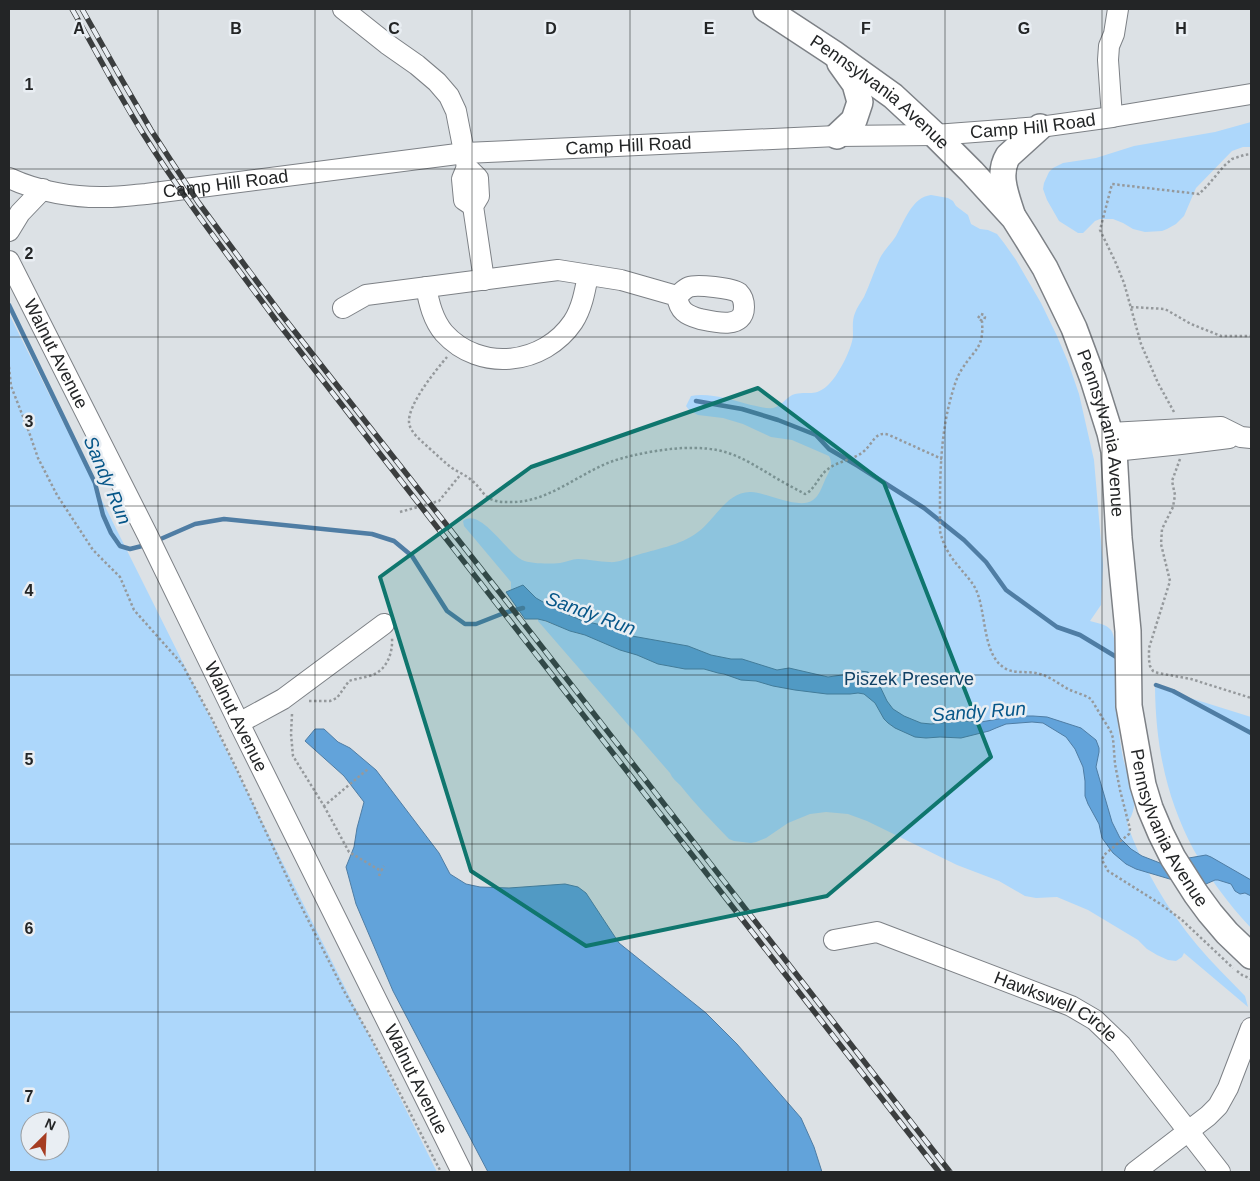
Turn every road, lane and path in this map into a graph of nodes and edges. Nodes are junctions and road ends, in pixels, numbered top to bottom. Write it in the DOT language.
graph roads {
  1 [pos="343,9"];
  2 [pos="766,9"];
  3 [pos="1118,9"];
  4 [pos="833,53"];
  5 [pos="1251,94"];
  6 [pos="1112,117"];
  7 [pos="1040,127"];
  8 [pos="936,135"];
  9 [pos="837,136"];
  10 [pos="1251,154"];
  11 [pos="466,160"];
  12 [pos="9,178"];
  13 [pos="43,189"];
  14 [pos="1014,218"];
  15 [pos="9,231"];
  16 [pos="9,261"];
  17 [pos="588,275"];
  18 [pos="484,280"];
  19 [pos="426,287"];
  20 [pos="677,296"];
  21 [pos="1131,307"];
  22 [pos="343,308"];
  23 [pos="982,321"];
  24 [pos="1251,336"];
  25 [pos="458,344"];
  26 [pos="9,367"];
  27 [pos="1180,437"];
  28 [pos="1246,438"];
  29 [pos="1112,442"];
  30 [pos="942,459"];
  31 [pos="461,474"];
  32 [pos="400,512"];
  33 [pos="384,624"];
  34 [pos="288,695"];
  35 [pos="1251,698"];
  36 [pos="238,723"];
  37 [pos="368,769"];
  38 [pos="324,806"];
  39 [pos="384,866"];
  40 [pos="381,871"];
  41 [pos="379,876"];
  42 [pos="834,940"];
  43 [pos="1251,956"];
  44 [pos="1251,979"];
  45 [pos="1251,1028"];
  46 [pos="1188,1131"];
  47 [pos="1144,1170"];
  48 [pos="441,1172"];
  49 [pos="462,1172"];
  50 [pos="1220,1172"];
  1 -- 11 [label="street"];
  2 -- 4 [label="main road, Pennsylvania Avenue"];
  3 -- 6 [label="street"];
  4 -- 8 [label="main road, Pennsylvania Avenue"];
  4 -- 9 [label="main road"];
  5 -- 6 [label="street, Camp Hill Road"];
  6 -- 7 [label="street, Camp Hill Road"];
  7 -- 8 [label="street, Camp Hill Road"];
  7 -- 14 [label="main road"];
  8 -- 9 [label="street, Camp Hill Road"];
  8 -- 14 [label="main road, Pennsylvania Avenue"];
  9 -- 11 [label="street, Camp Hill Road"];
  10 -- 21 [label="path"];
  11 -- 13 [label="street, Camp Hill Road"];
  11 -- 18 [label="street"];
  12 -- 13 [label="street, Camp Hill Road"];
  13 -- 15 [label="street"];
  14 -- 29 [label="main road, Pennsylvania Avenue"];
  16 -- 36 [label="street, Walnut Avenue"];
  17 -- 18 [label="street"];
  17 -- 20 [label="street"];
  17 -- 25 [label="street"];
  18 -- 19 [label="street"];
  19 -- 22 [label="street"];
  19 -- 25 [label="street"];
  21 -- 24 [label="path"];
  21 -- 27 [label="path"];
  23 -- 30 [label="path"];
  25 -- 31 [label="path"];
  26 -- 48 [label="path"];
  27 -- 28 [label="street"];
  27 -- 29 [label="street"];
  27 -- 35 [label="path"];
  29 -- 43 [label="main road, Pennsylvania Avenue"];
  30 -- 31 [label="path"];
  30 -- 44 [label="path"];
  31 -- 32 [label="path"];
  33 -- 34 [label="street"];
  33 -- 34 [label="path"];
  34 -- 36 [label="street"];
  34 -- 38 [label="path"];
  36 -- 49 [label="street, Walnut Avenue"];
  37 -- 38 [label="path"];
  38 -- 40 [label="path"];
  39 -- 40 [label="path"];
  40 -- 41 [label="path"];
  42 -- 46 [label="street, Hawkswell Circle"];
  45 -- 46 [label="street"];
  46 -- 47 [label="street"];
  46 -- 50 [label="street, Hawkswell Circle"];
}
